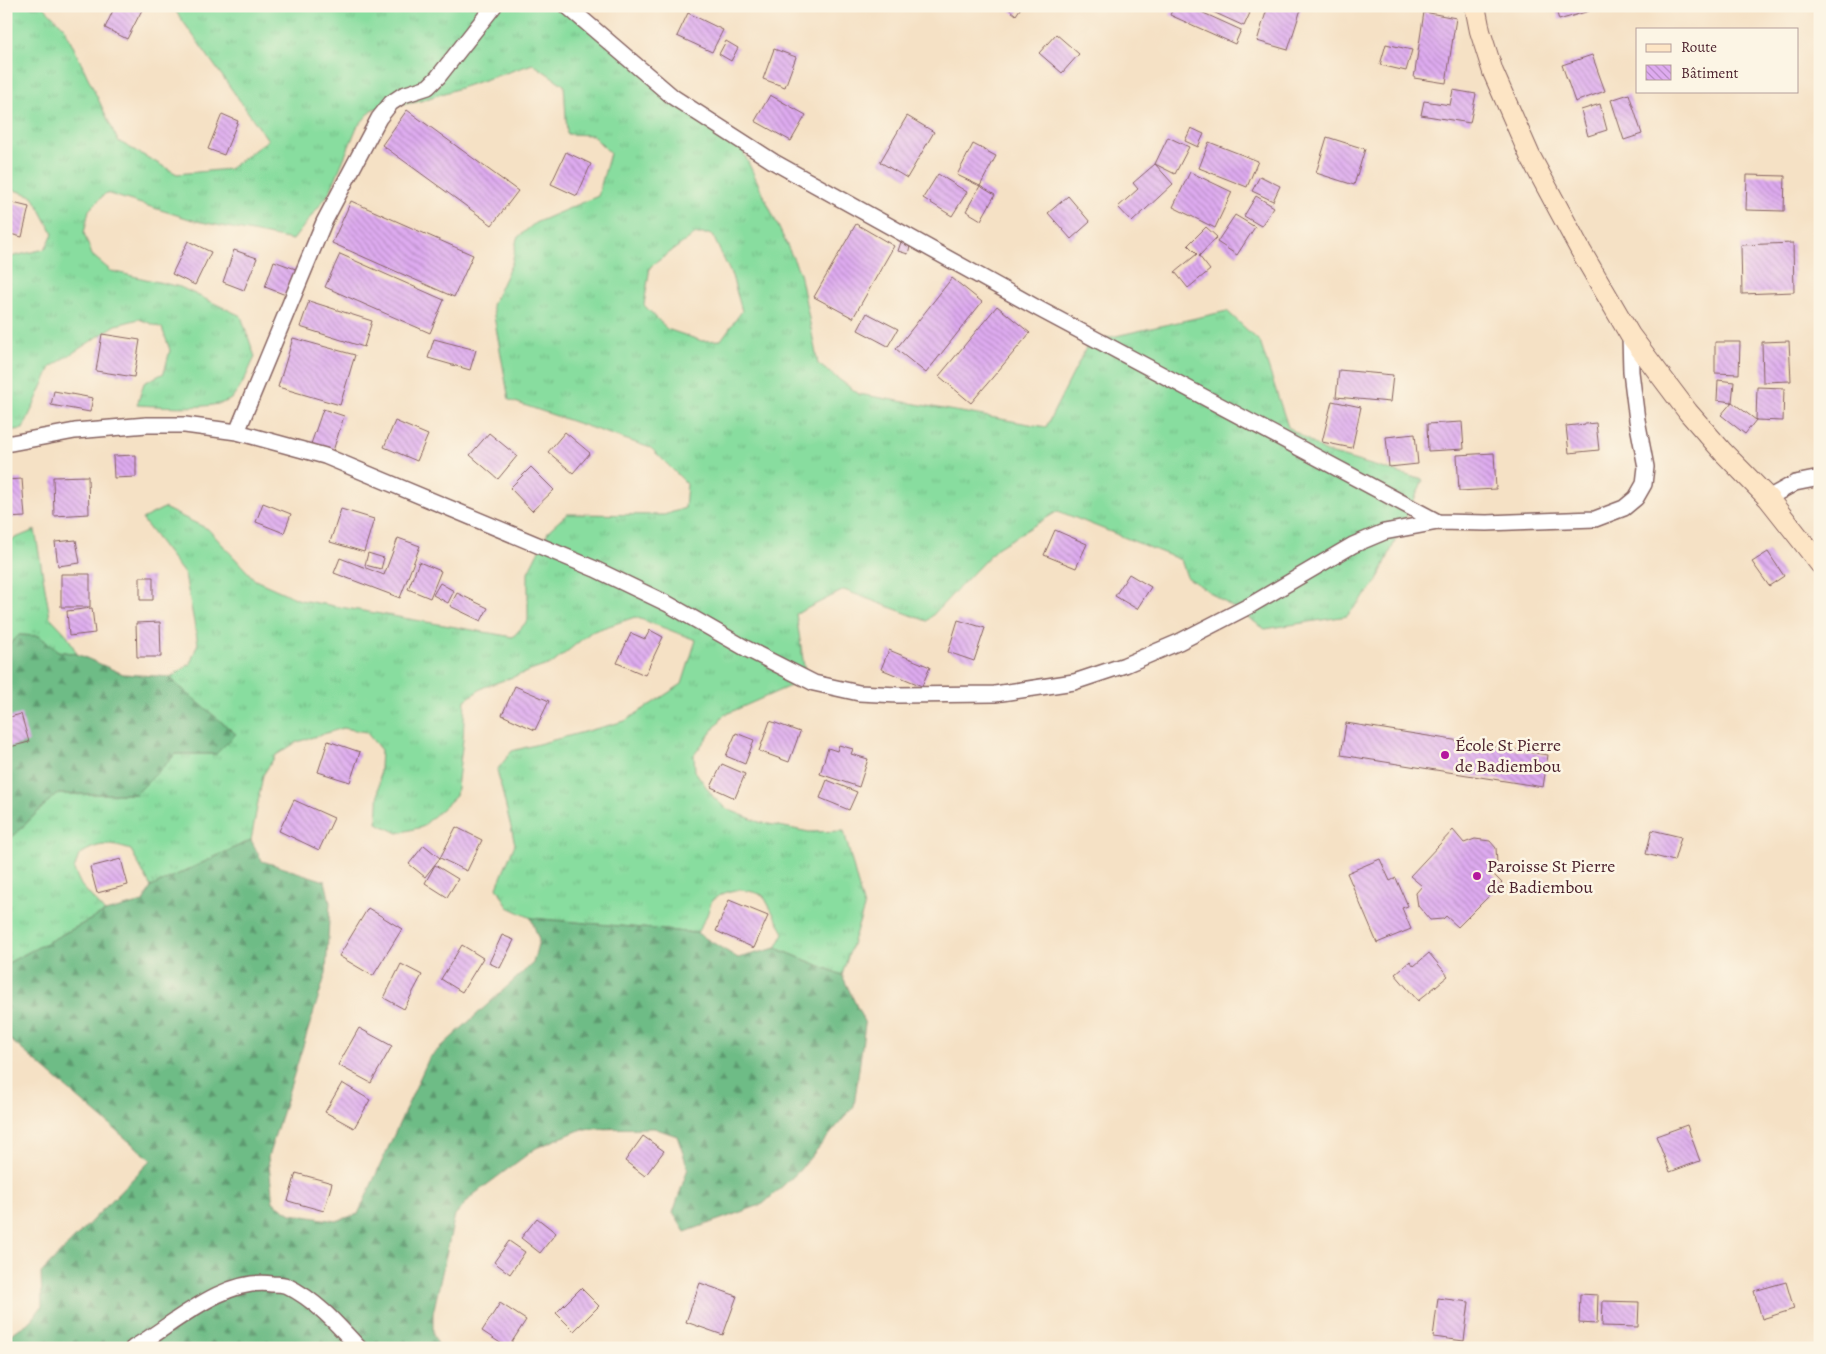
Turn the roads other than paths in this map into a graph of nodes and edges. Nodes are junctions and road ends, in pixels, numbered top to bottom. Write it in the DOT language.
graph roads {
  1 [pos="494,6"];
  2 [pos="566,6"];
  3 [pos="1476,6"];
  4 [pos="1630,335"];
  5 [pos="237,432"];
  6 [pos="6,444"];
  7 [pos="1820,478"];
  8 [pos="1768,498"];
  9 [pos="1438,522"];
  10 [pos="1820,564"];
  11 [pos="133,1348"];
  12 [pos="359,1348"];
  1 -- 5 [label="street"];
  2 -- 9 [label="street"];
  3 -- 4 [label="street"];
  4 -- 8 [label="street"];
  4 -- 9 [label="street"];
  5 -- 6 [label="street"];
  5 -- 9 [label="street"];
  7 -- 8 [label="street"];
  8 -- 10 [label="street"];
  11 -- 12 [label="street"];
}
